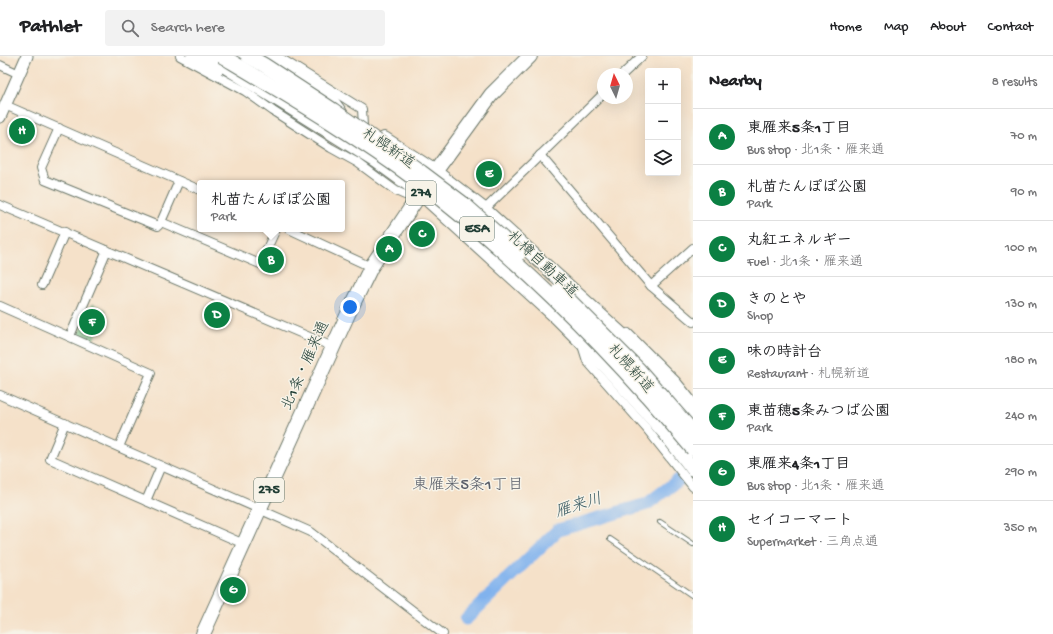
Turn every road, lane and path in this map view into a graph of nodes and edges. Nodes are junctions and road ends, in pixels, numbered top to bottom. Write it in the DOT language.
graph roads {
  1 [pos="27,56"];
  2 [pos="180,56"];
  3 [pos="194,56"];
  4 [pos="209,56"];
  5 [pos="222,56"];
  6 [pos="236,56"];
  7 [pos="248,56"];
  8 [pos="262,56"];
  9 [pos="277,56"];
  10 [pos="530,56"];
  11 [pos="642,56"];
  12 [pos="0,65"];
  13 [pos="629,68"];
  14 [pos="19,74"];
  15 [pos="597,100"];
  16 [pos="2,111"];
  17 [pos="340,113"];
  18 [pos="363,126"];
  19 [pos="59,128"];
  20 [pos="540,155"];
  21 [pos="377,161"];
  22 [pos="435,172"];
  23 [pos="179,181"];
  24 [pos="197,189"];
  25 [pos="421,193"];
  26 [pos="0,205"];
  27 [pos="484,210"];
  28 [pos="161,222"];
  29 [pos="65,232"];
  30 [pos="275,232"];
  31 [pos="295,232"];
  32 [pos="693,248"];
  33 [pos="107,250"];
  34 [pos="371,267"];
  35 [pos="42,285"];
  36 [pos="652,286"];
  37 [pos="0,306"];
  38 [pos="607,322"];
  39 [pos="693,322"];
  40 [pos="70,336"];
  41 [pos="582,341"];
  42 [pos="333,347"];
  43 [pos="0,395"];
  44 [pos="693,402"];
  45 [pos="693,414"];
  46 [pos="65,423"];
  47 [pos="693,432"];
  48 [pos="119,447"];
  49 [pos="693,449"];
  50 [pos="162,466"];
  51 [pos="693,468"];
  52 [pos="693,487"];
  53 [pos="146,501"];
  54 [pos="260,509"];
  55 [pos="660,522"];
  56 [pos="610,539"];
  57 [pos="244,544"];
  58 [pos="693,544"];
  59 [pos="693,596"];
  60 [pos="203,634"];
  61 [pos="443,634"];
  1 -- 14 [label="street"];
  2 -- 25 [label="street"];
  3 -- 21 [label="highway"];
  4 -- 21 [label="highway, 札幌新道 / 274"];
  5 -- 49 [label="highway, 札樽自動車道 / E5A, bridge"];
  6 -- 17 [label="highway, 札幌新道 / 274"];
  7 -- 47 [label="highway, 札樽自動車道 / E5A, bridge"];
  8 -- 17 [label="highway"];
  9 -- 18 [label="street"];
  10 -- 22 [label="highway, 北1条・雁来通 / 275"];
  11 -- 13 [label="street"];
  12 -- 14 [label="street"];
  14 -- 16 [label="street"];
  15 -- 20 [label="street"];
  16 -- 19 [label="street"];
  17 -- 18 [label="highway, 札幌新道 / 274"];
  18 -- 22 [label="highway, 札幌新道 / 274"];
  19 -- 23 [label="street"];
  19 -- 28 [label="street"];
  20 -- 27 [label="street"];
  20 -- 36 [label="street"];
  21 -- 25 [label="highway, 札幌新道 / 274"];
  22 -- 25 [label="highway, 北1条・雁来通 / 275"];
  22 -- 27 [label="highway, 札幌新道 / 274"];
  23 -- 24 [label="street"];
  23 -- 28 [label="street"];
  25 -- 34 [label="highway, 北1条・雁来通 / 275"];
  25 -- 41 [label="highway, 札幌新道 / 274"];
  26 -- 29 [label="street"];
  27 -- 38 [label="highway, 札幌新道 / 274"];
  28 -- 30 [label="street"];
  29 -- 33 [label="street"];
  29 -- 35 [label="street"];
  31 -- 34 [label="street"];
  32 -- 36 [label="street"];
  33 -- 40 [label="street"];
  33 -- 42 [label="street"];
  34 -- 42 [label="highway, 北1条・雁来通 / 275"];
  36 -- 39 [label="street"];
  37 -- 40 [label="street"];
  38 -- 44 [label="street"];
  38 -- 45 [label="highway, 札幌新道 / 274"];
  40 -- 48 [label="street"];
  41 -- 51 [label="highway, 札幌新道 / 274"];
  41 -- 52 [label="street"];
  42 -- 54 [label="highway, 北1条・雁来通 / 275"];
  43 -- 46 [label="street"];
  46 -- 48 [label="street"];
  46 -- 53 [label="street"];
  48 -- 50 [label="street"];
  50 -- 53 [label="street"];
  50 -- 54 [label="street"];
  53 -- 57 [label="street"];
  54 -- 57 [label="highway, 北1条・雁来通 / 275"];
  54 -- 61 [label="street"];
  55 -- 58 [label="lane"];
  56 -- 59 [label="lane"];
  57 -- 60 [label="highway, 北1条・雁来通 / 275"];
}
